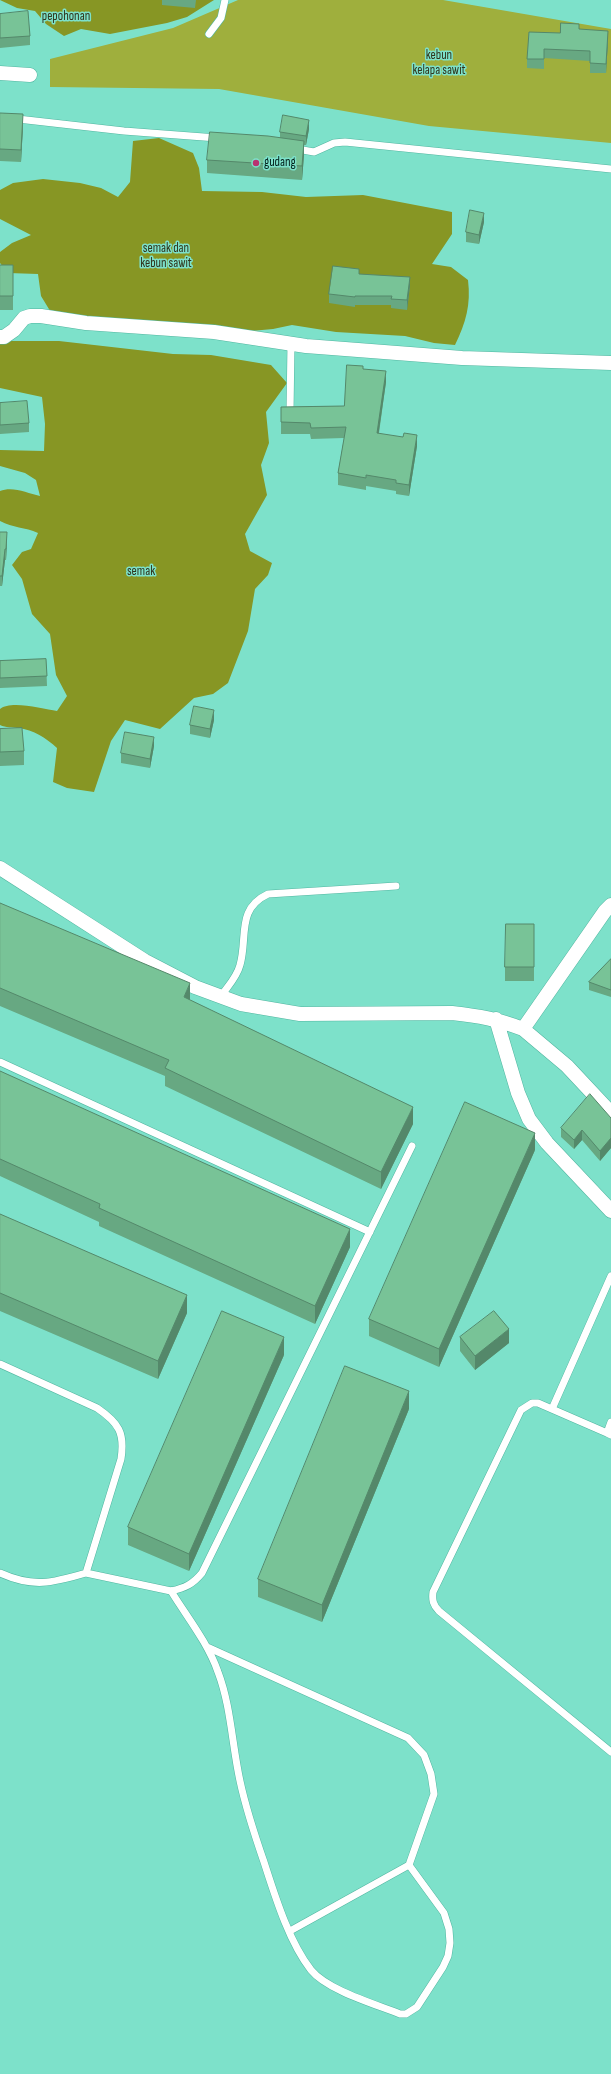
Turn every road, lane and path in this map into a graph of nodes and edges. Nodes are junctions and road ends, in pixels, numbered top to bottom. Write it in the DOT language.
graph roads {
  1 [pos="225,0"];
  2 [pos="210,34"];
  3 [pos="0,73"];
  4 [pos="30,76"];
  5 [pos="0,117"];
  6 [pos="227,139"];
  7 [pos="288,148"];
  8 [pos="611,169"];
  9 [pos="0,337"];
  10 [pos="291,344"];
  11 [pos="611,363"];
  12 [pos="290,412"];
  13 [pos="0,868"];
  14 [pos="396,886"];
  15 [pos="611,905"];
  16 [pos="220,996"];
  17 [pos="496,1019"];
  18 [pos="523,1029"];
  19 [pos="0,1062"];
  20 [pos="611,1113"];
  21 [pos="412,1146"];
  22 [pos="611,1211"];
  23 [pos="370,1232"];
  24 [pos="611,1276"];
  25 [pos="609,1284"];
  26 [pos="0,1364"];
  27 [pos="552,1409"];
  28 [pos="611,1422"];
  29 [pos="609,1434"];
  30 [pos="0,1573"];
  31 [pos="86,1573"];
  32 [pos="171,1591"];
  33 [pos="207,1648"];
  34 [pos="611,1752"];
  35 [pos="409,1865"];
  36 [pos="290,1931"];
  1 -- 2 [label="lane"];
  3 -- 4 [label="street"];
  5 -- 6 [label="lane"];
  7 -- 8 [label="lane"];
  9 -- 10 [label="street"];
  10 -- 11 [label="street"];
  10 -- 12 [label="lane"];
  13 -- 16 [label="street"];
  14 -- 16 [label="lane"];
  15 -- 18 [label="street"];
  16 -- 17 [label="street"];
  17 -- 18 [label="street"];
  17 -- 22 [label="street"];
  18 -- 20 [label="street"];
  19 -- 23 [label="lane"];
  21 -- 23 [label="lane"];
  23 -- 32 [label="lane"];
  24 -- 25 [label="lane"];
  25 -- 27 [label="lane"];
  26 -- 31 [label="lane"];
  27 -- 29 [label="lane"];
  27 -- 34 [label="lane"];
  28 -- 29 [label="lane"];
  30 -- 31 [label="lane"];
  31 -- 32 [label="lane"];
  32 -- 33 [label="lane"];
  33 -- 35 [label="lane"];
  33 -- 36 [label="lane"];
  35 -- 36 [label="lane"];
  35 -- 36 [label="lane"];
}
